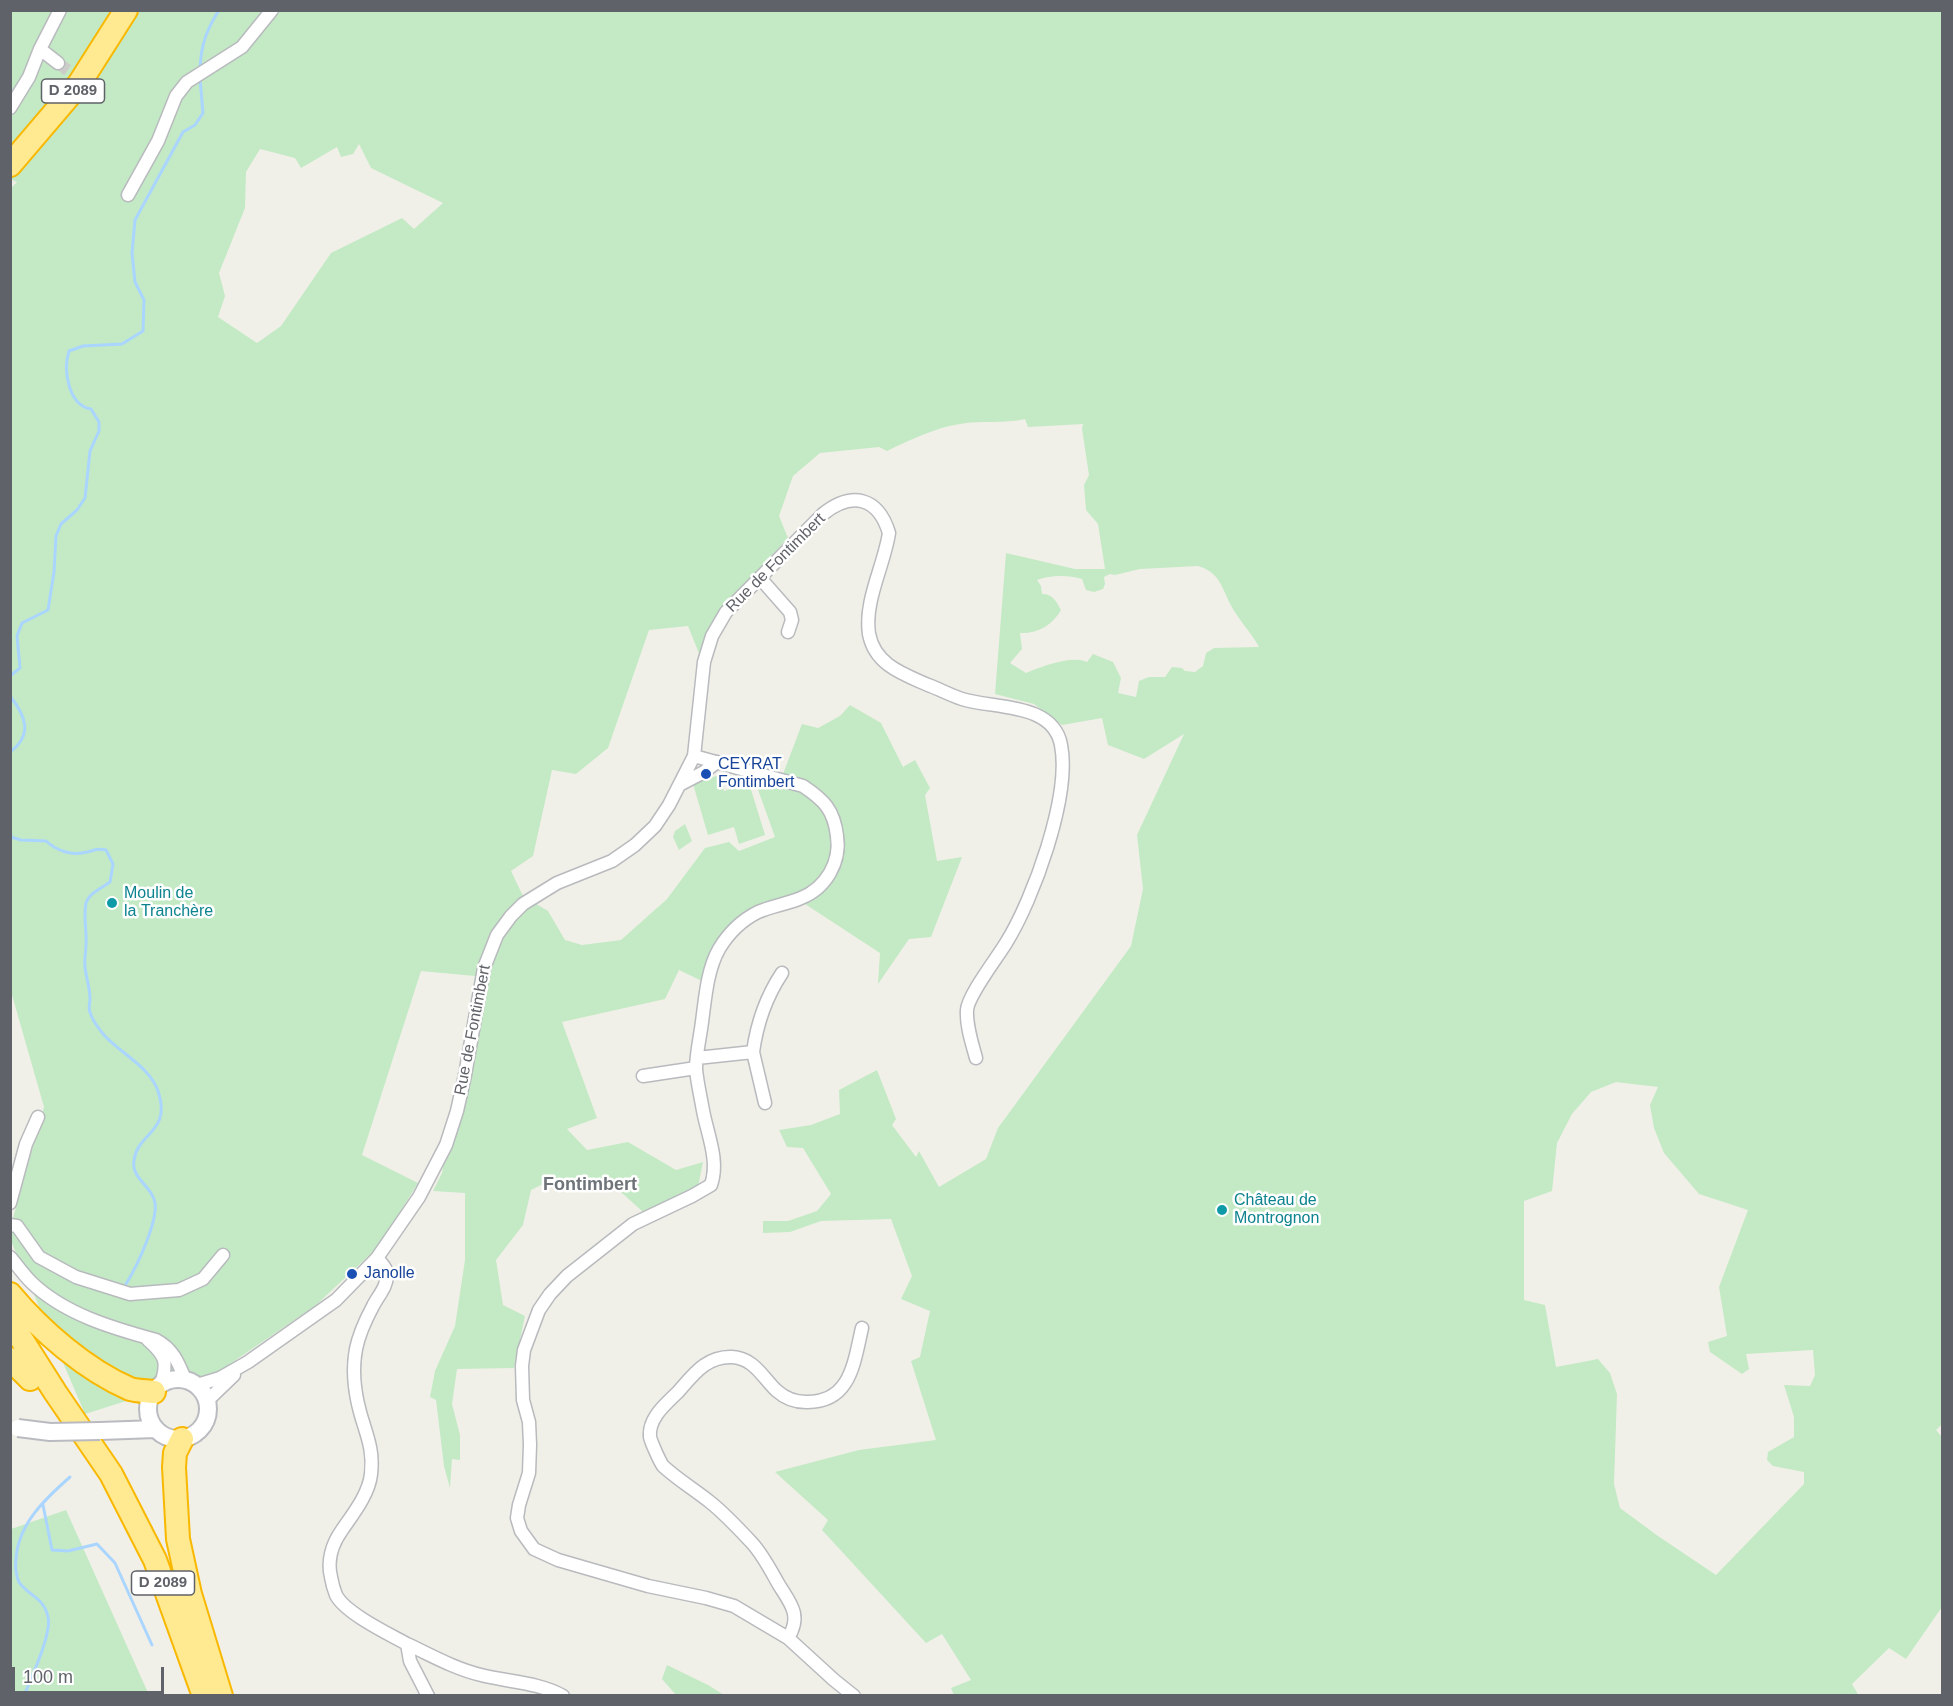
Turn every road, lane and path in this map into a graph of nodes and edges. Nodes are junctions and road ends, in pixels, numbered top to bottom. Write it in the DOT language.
graph roads {
  1 [pos="60,10"];
  2 [pos="110,10"];
  3 [pos="126,10"];
  4 [pos="270,13"];
  5 [pos="40,50"];
  6 [pos="58,63"];
  7 [pos="10,108"];
  8 [pos="10,142"];
  9 [pos="10,165"];
  10 [pos="128,195"];
  11 [pos="760,578"];
  12 [pos="788,632"];
  13 [pos="694,756"];
  14 [pos="717,762"];
  15 [pos="681,784"];
  16 [pos="782,973"];
  17 [pos="753,1052"];
  18 [pos="976,1058"];
  19 [pos="697,1063"];
  20 [pos="643,1076"];
  21 [pos="765,1103"];
  22 [pos="38,1117"];
  23 [pos="10,1203"];
  24 [pos="10,1225"];
  25 [pos="223,1255"];
  26 [pos="10,1257"];
  27 [pos="377,1258"];
  28 [pos="10,1294"];
  29 [pos="10,1321"];
  30 [pos="862,1328"];
  31 [pos="143,1336"];
  32 [pos="10,1346"];
  33 [pos="10,1359"];
  34 [pos="248,1362"];
  35 [pos="30,1379"];
  36 [pos="191,1382"];
  37 [pos="154,1395"];
  38 [pos="207,1401"];
  39 [pos="14,1427"];
  40 [pos="156,1430"];
  41 [pos="100,1431"];
  42 [pos="182,1439"];
  43 [pos="788,1638"];
  44 [pos="407,1644"];
  45 [pos="190,1695"];
  46 [pos="204,1695"];
  47 [pos="221,1695"];
  48 [pos="428,1695"];
  49 [pos="563,1695"];
  50 [pos="854,1695"];
  1 -- 5 [label="street"];
  2 -- 8 [label="highway, D 2089"];
  3 -- 9 [label="highway, D 2089"];
  4 -- 10 [label="street"];
  5 -- 6 [label="street"];
  5 -- 7 [label="street"];
  11 -- 12 [label="street"];
  11 -- 13 [label="street, Rue de Fontimbert"];
  11 -- 18 [label="street, Rue de Fontimbert"];
  13 -- 14 [label="street"];
  13 -- 15 [label="street, Rue de Fontimbert"];
  14 -- 15 [label="street"];
  14 -- 19 [label="street"];
  15 -- 27 [label="street, Rue de Fontimbert"];
  16 -- 17 [label="street"];
  17 -- 19 [label="street"];
  17 -- 21 [label="street"];
  19 -- 20 [label="street"];
  19 -- 43 [label="street"];
  22 -- 23 [label="street"];
  24 -- 25 [label="street"];
  26 -- 31 [label="street"];
  27 -- 34 [label="street, Rue de Fontimbert"];
  27 -- 44 [label="street"];
  28 -- 37 [label="highway"];
  29 -- 46 [label="highway, D 2089"];
  30 -- 43 [label="street"];
  31 -- 36 [label="street"];
  31 -- 37 [label="street"];
  32 -- 35 [label="highway, D 2089"];
  33 -- 35 [label="highway"];
  34 -- 36 [label="street, Rue de Fontimbert"];
  34 -- 38 [label="street, Rue de Fontimbert"];
  35 -- 45 [label="highway, D 2089"];
  36 -- 37 [label="street"];
  36 -- 38 [label="street"];
  37 -- 40 [label="street"];
  37 -- 41 [label="street"];
  38 -- 42 [label="street"];
  39 -- 41 [label="street, bridge"];
  40 -- 41 [label="street"];
  40 -- 42 [label="street"];
  42 -- 47 [label="highway"];
  43 -- 50 [label="street"];
  44 -- 48 [label="street"];
  44 -- 49 [label="street"];
}
